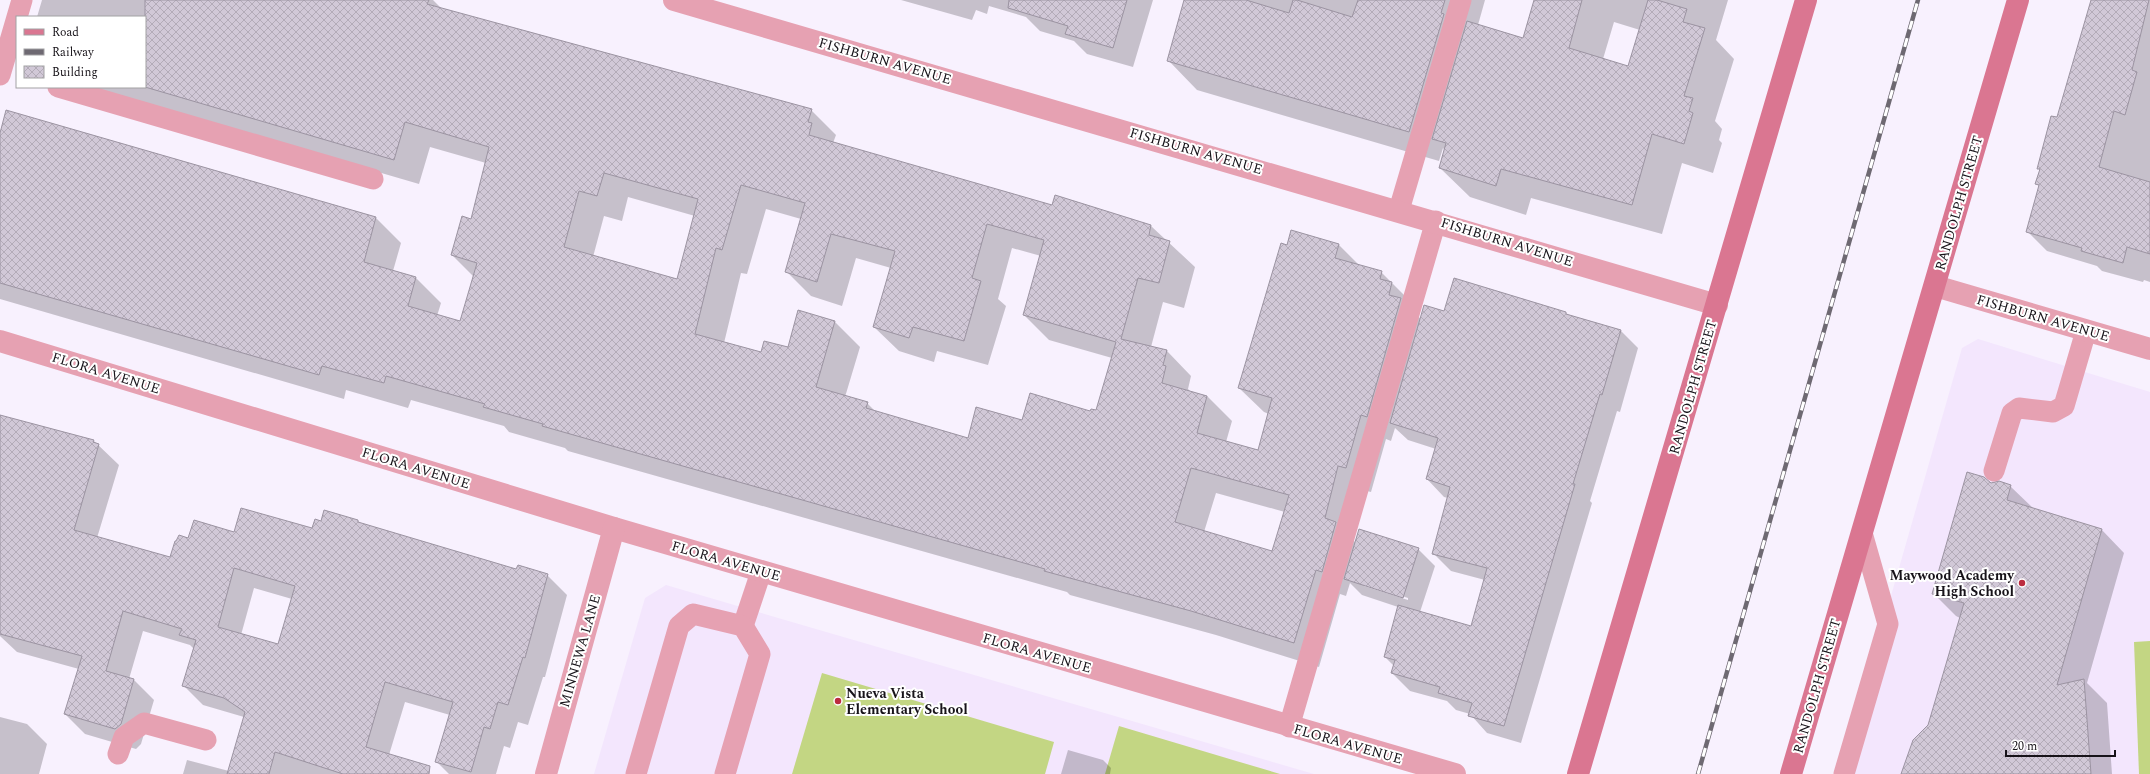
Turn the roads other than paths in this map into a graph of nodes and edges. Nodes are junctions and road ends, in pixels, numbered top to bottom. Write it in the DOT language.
graph roads {
  1 [pos="22,0"];
  2 [pos="674,0"];
  3 [pos="1461,0"];
  4 [pos="1806,0"];
  5 [pos="2018,0"];
  6 [pos="18,16"];
  7 [pos="16,27"];
  8 [pos="6,73"];
  9 [pos="61,88"];
  10 [pos="373,179"];
  11 [pos="1399,210"];
  12 [pos="1436,221"];
  13 [pos="1935,286"];
  14 [pos="1717,305"];
  15 [pos="2086,331"];
  16 [pos="0,341"];
  17 [pos="2150,349"];
  18 [pos="1994,471"];
  19 [pos="614,528"];
  20 [pos="1862,533"];
  21 [pos="762,572"];
  22 [pos="742,626"];
  23 [pos="1289,727"];
  24 [pos="206,740"];
  25 [pos="118,754"];
  26 [pos="546,774"];
  27 [pos="636,774"];
  28 [pos="725,774"];
  29 [pos="1455,774"];
  30 [pos="1578,774"];
  31 [pos="1791,774"];
  32 [pos="1844,774"];
  1 -- 6 [label="lane"];
  2 -- 11 [label="street, FISHBURN AVENUE"];
  3 -- 11 [label="lane"];
  4 -- 14 [label="street, RANDOLPH STREET"];
  5 -- 13 [label="street, RANDOLPH STREET"];
  7 -- 8 [label="lane"];
  9 -- 10 [label="lane"];
  11 -- 12 [label="street, FISHBURN AVENUE"];
  12 -- 14 [label="street, FISHBURN AVENUE"];
  12 -- 23 [label="lane"];
  13 -- 15 [label="street, FISHBURN AVENUE"];
  13 -- 20 [label="street, RANDOLPH STREET"];
  14 -- 30 [label="street, RANDOLPH STREET"];
  15 -- 17 [label="street, FISHBURN AVENUE"];
  15 -- 18 [label="lane"];
  16 -- 19 [label="street, FLORA AVENUE"];
  19 -- 21 [label="street, FLORA AVENUE"];
  19 -- 26 [label="street, MINNEWA LANE"];
  20 -- 31 [label="street, RANDOLPH STREET"];
  20 -- 32 [label="lane"];
  21 -- 22 [label="lane"];
  21 -- 23 [label="street, FLORA AVENUE"];
  22 -- 27 [label="lane"];
  22 -- 28 [label="lane"];
  23 -- 29 [label="street, FLORA AVENUE"];
  24 -- 25 [label="lane"];
}
